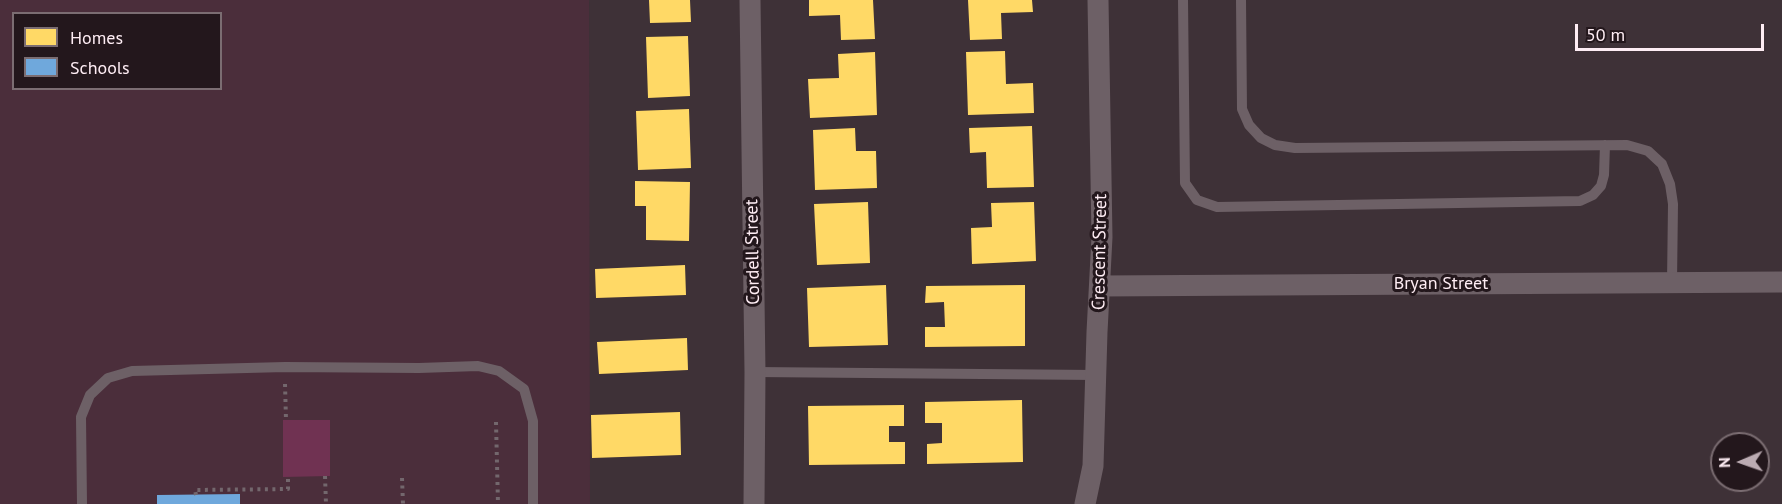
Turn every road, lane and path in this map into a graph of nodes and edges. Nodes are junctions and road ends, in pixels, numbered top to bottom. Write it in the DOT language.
graph roads {
  1 [pos="750,0"];
  2 [pos="1098,0"];
  3 [pos="1183,0"];
  4 [pos="1241,0"];
  5 [pos="1605,145"];
  6 [pos="1672,282"];
  7 [pos="1782,282"];
  8 [pos="1100,286"];
  9 [pos="285,367"];
  10 [pos="754,372"];
  11 [pos="1096,375"];
  12 [pos="286,420"];
  13 [pos="496,422"];
  14 [pos="288,476"];
  15 [pos="325,476"];
  16 [pos="402,478"];
  17 [pos="195,495"];
  18 [pos="82,504"];
  19 [pos="326,504"];
  20 [pos="403,504"];
  21 [pos="498,504"];
  22 [pos="533,504"];
  23 [pos="754,504"];
  24 [pos="1085,504"];
  1 -- 10 [label="street, Cordell Street"];
  2 -- 8 [label="street, Crescent Street"];
  3 -- 5 [label="lane"];
  4 -- 5 [label="lane"];
  5 -- 6 [label="lane"];
  6 -- 7 [label="street, Bryan Street"];
  6 -- 8 [label="street, Bryan Street"];
  8 -- 11 [label="street, Crescent Street"];
  9 -- 12 [label="path"];
  9 -- 18 [label="lane"];
  9 -- 22 [label="lane"];
  10 -- 11 [label="lane"];
  10 -- 23 [label="street, Cordell Street"];
  11 -- 24 [label="street, Crescent Street"];
  13 -- 21 [label="path"];
  14 -- 17 [label="path"];
  15 -- 19 [label="path"];
  16 -- 20 [label="path"];
}
